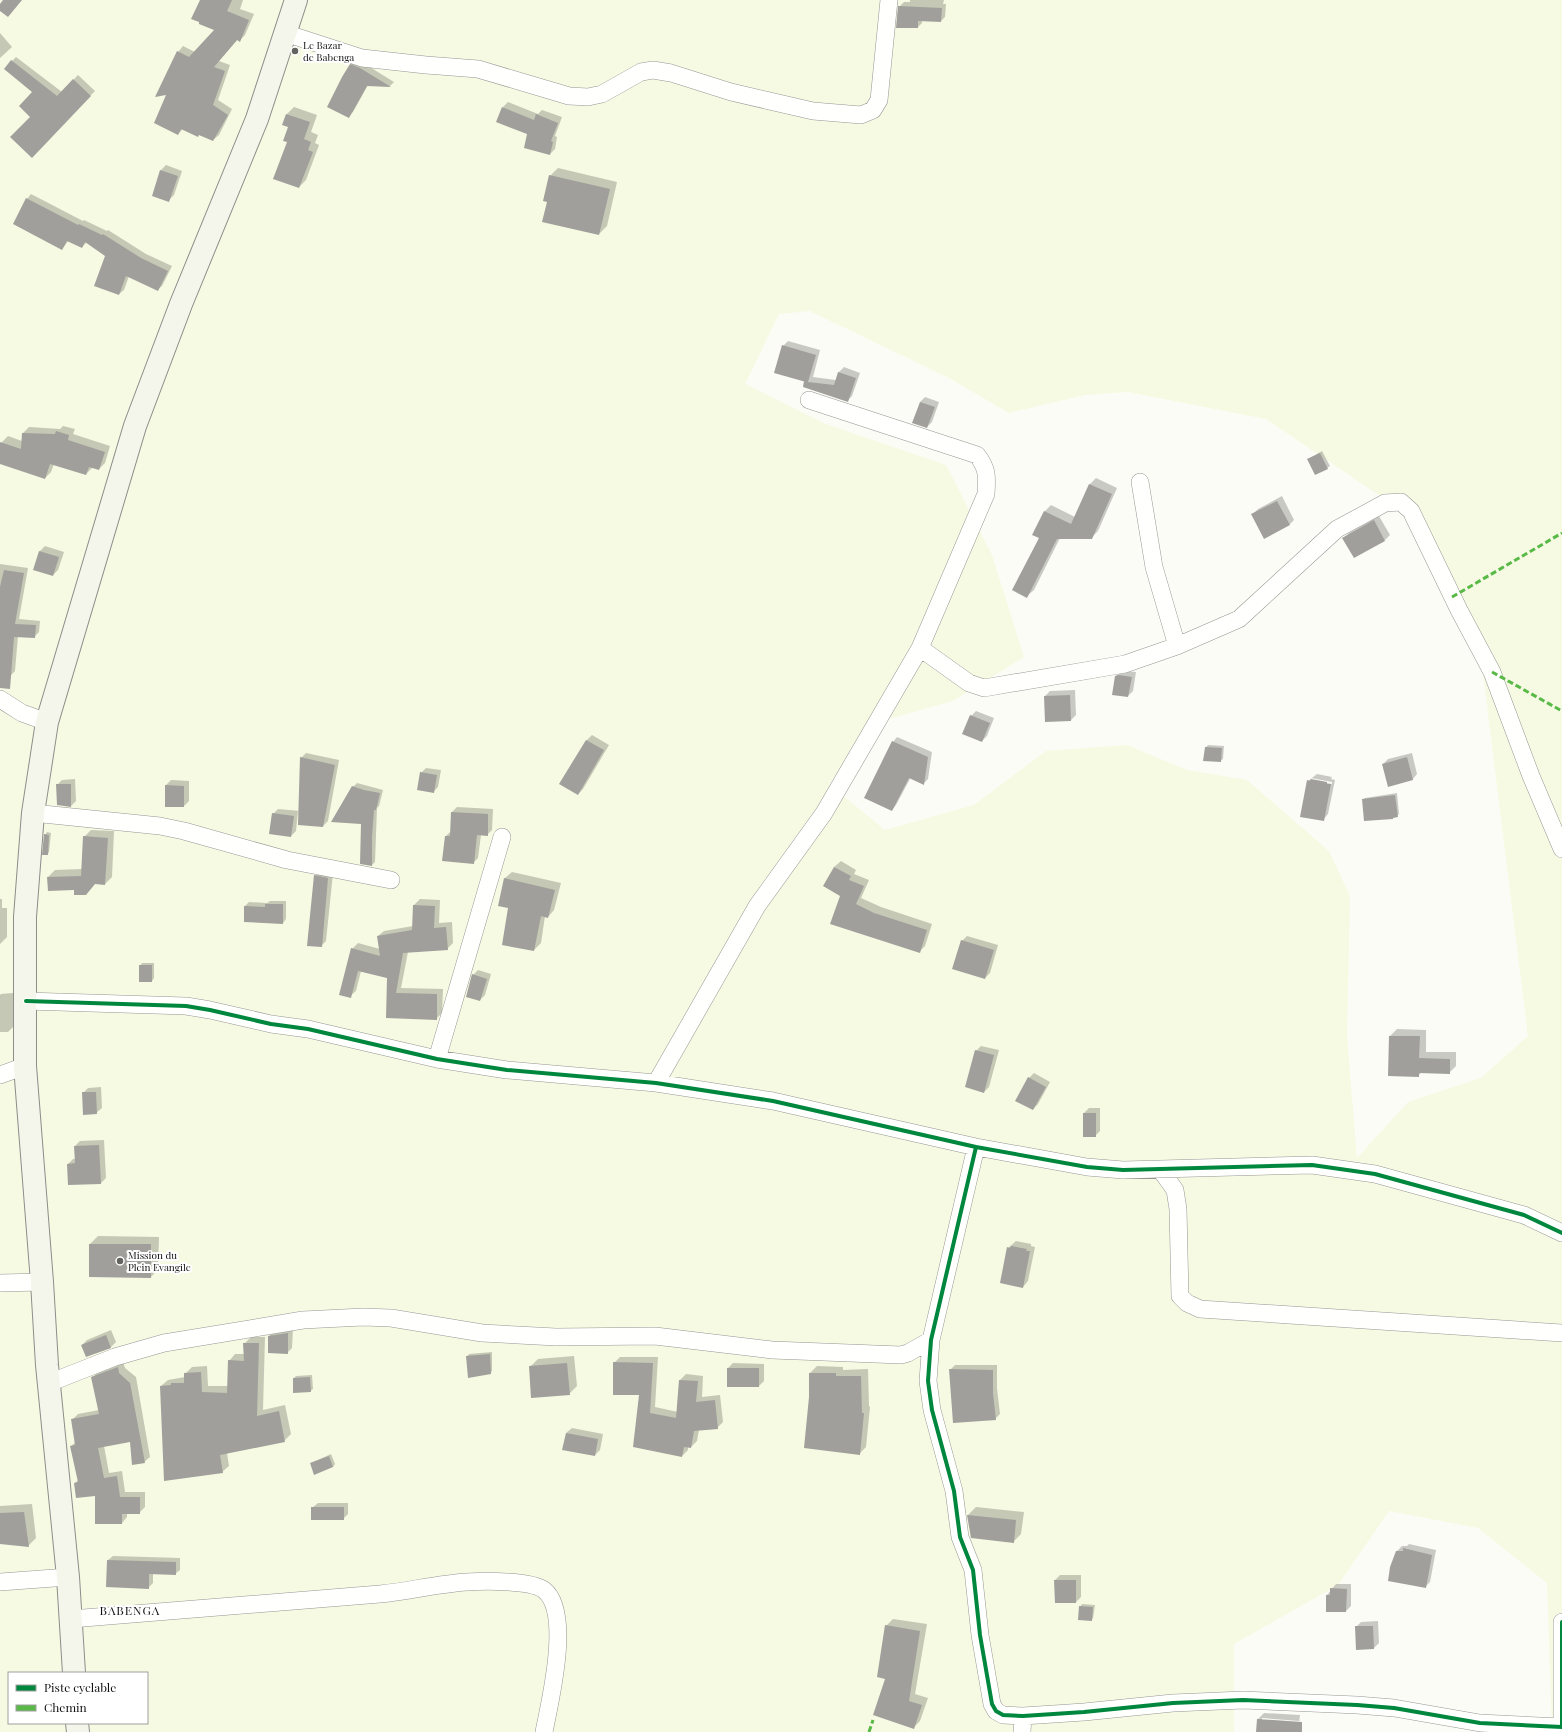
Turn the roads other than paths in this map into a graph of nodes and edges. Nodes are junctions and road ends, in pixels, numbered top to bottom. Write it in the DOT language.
graph roads {
  1 [pos="296,0"];
  2 [pos="889,0"];
  3 [pos="285,33"];
  4 [pos="809,400"];
  5 [pos="1140,482"];
  6 [pos="1177,646"];
  7 [pos="920,648"];
  8 [pos="0,699"];
  9 [pos="47,722"];
  10 [pos="33,813"];
  11 [pos="502,837"];
  12 [pos="1562,849"];
  13 [pos="391,880"];
  14 [pos="26,1001"];
  15 [pos="437,1059"];
  16 [pos="25,1066"];
  17 [pos="0,1075"];
  18 [pos="656,1083"];
  19 [pos="976,1147"];
  20 [pos="1160,1169"];
  21 [pos="1562,1233"];
  22 [pos="42,1282"];
  23 [pos="0,1283"];
  24 [pos="1562,1332"];
  25 [pos="931,1340"];
  26 [pos="49,1383"];
  27 [pos="68,1577"];
  28 [pos="0,1582"];
  29 [pos="71,1619"];
  30 [pos="1562,1622"];
  31 [pos="74,1672"];
  32 [pos="1023,1724"];
  33 [pos="544,1732"];
  1 -- 3 [label="main road"];
  2 -- 3 [label="street"];
  3 -- 9 [label="main road"];
  4 -- 7 [label="street"];
  5 -- 6 [label="street"];
  6 -- 7 [label="street"];
  6 -- 12 [label="street"];
  7 -- 18 [label="street"];
  8 -- 9 [label="street"];
  9 -- 10 [label="main road"];
  10 -- 13 [label="street"];
  10 -- 14 [label="main road"];
  11 -- 15 [label="street"];
  14 -- 15 [label="street"];
  14 -- 16 [label="main road"];
  15 -- 18 [label="street"];
  16 -- 17 [label="street"];
  16 -- 22 [label="main road"];
  18 -- 19 [label="street"];
  19 -- 20 [label="street"];
  19 -- 25 [label="street"];
  20 -- 21 [label="street"];
  20 -- 24 [label="street"];
  22 -- 23 [label="street"];
  22 -- 26 [label="main road"];
  25 -- 26 [label="street"];
  25 -- 32 [label="street"];
  26 -- 27 [label="main road"];
  27 -- 28 [label="street"];
  27 -- 29 [label="main road"];
  29 -- 31 [label="main road"];
  29 -- 33 [label="street"];
  30 -- 32 [label="street"];
}
